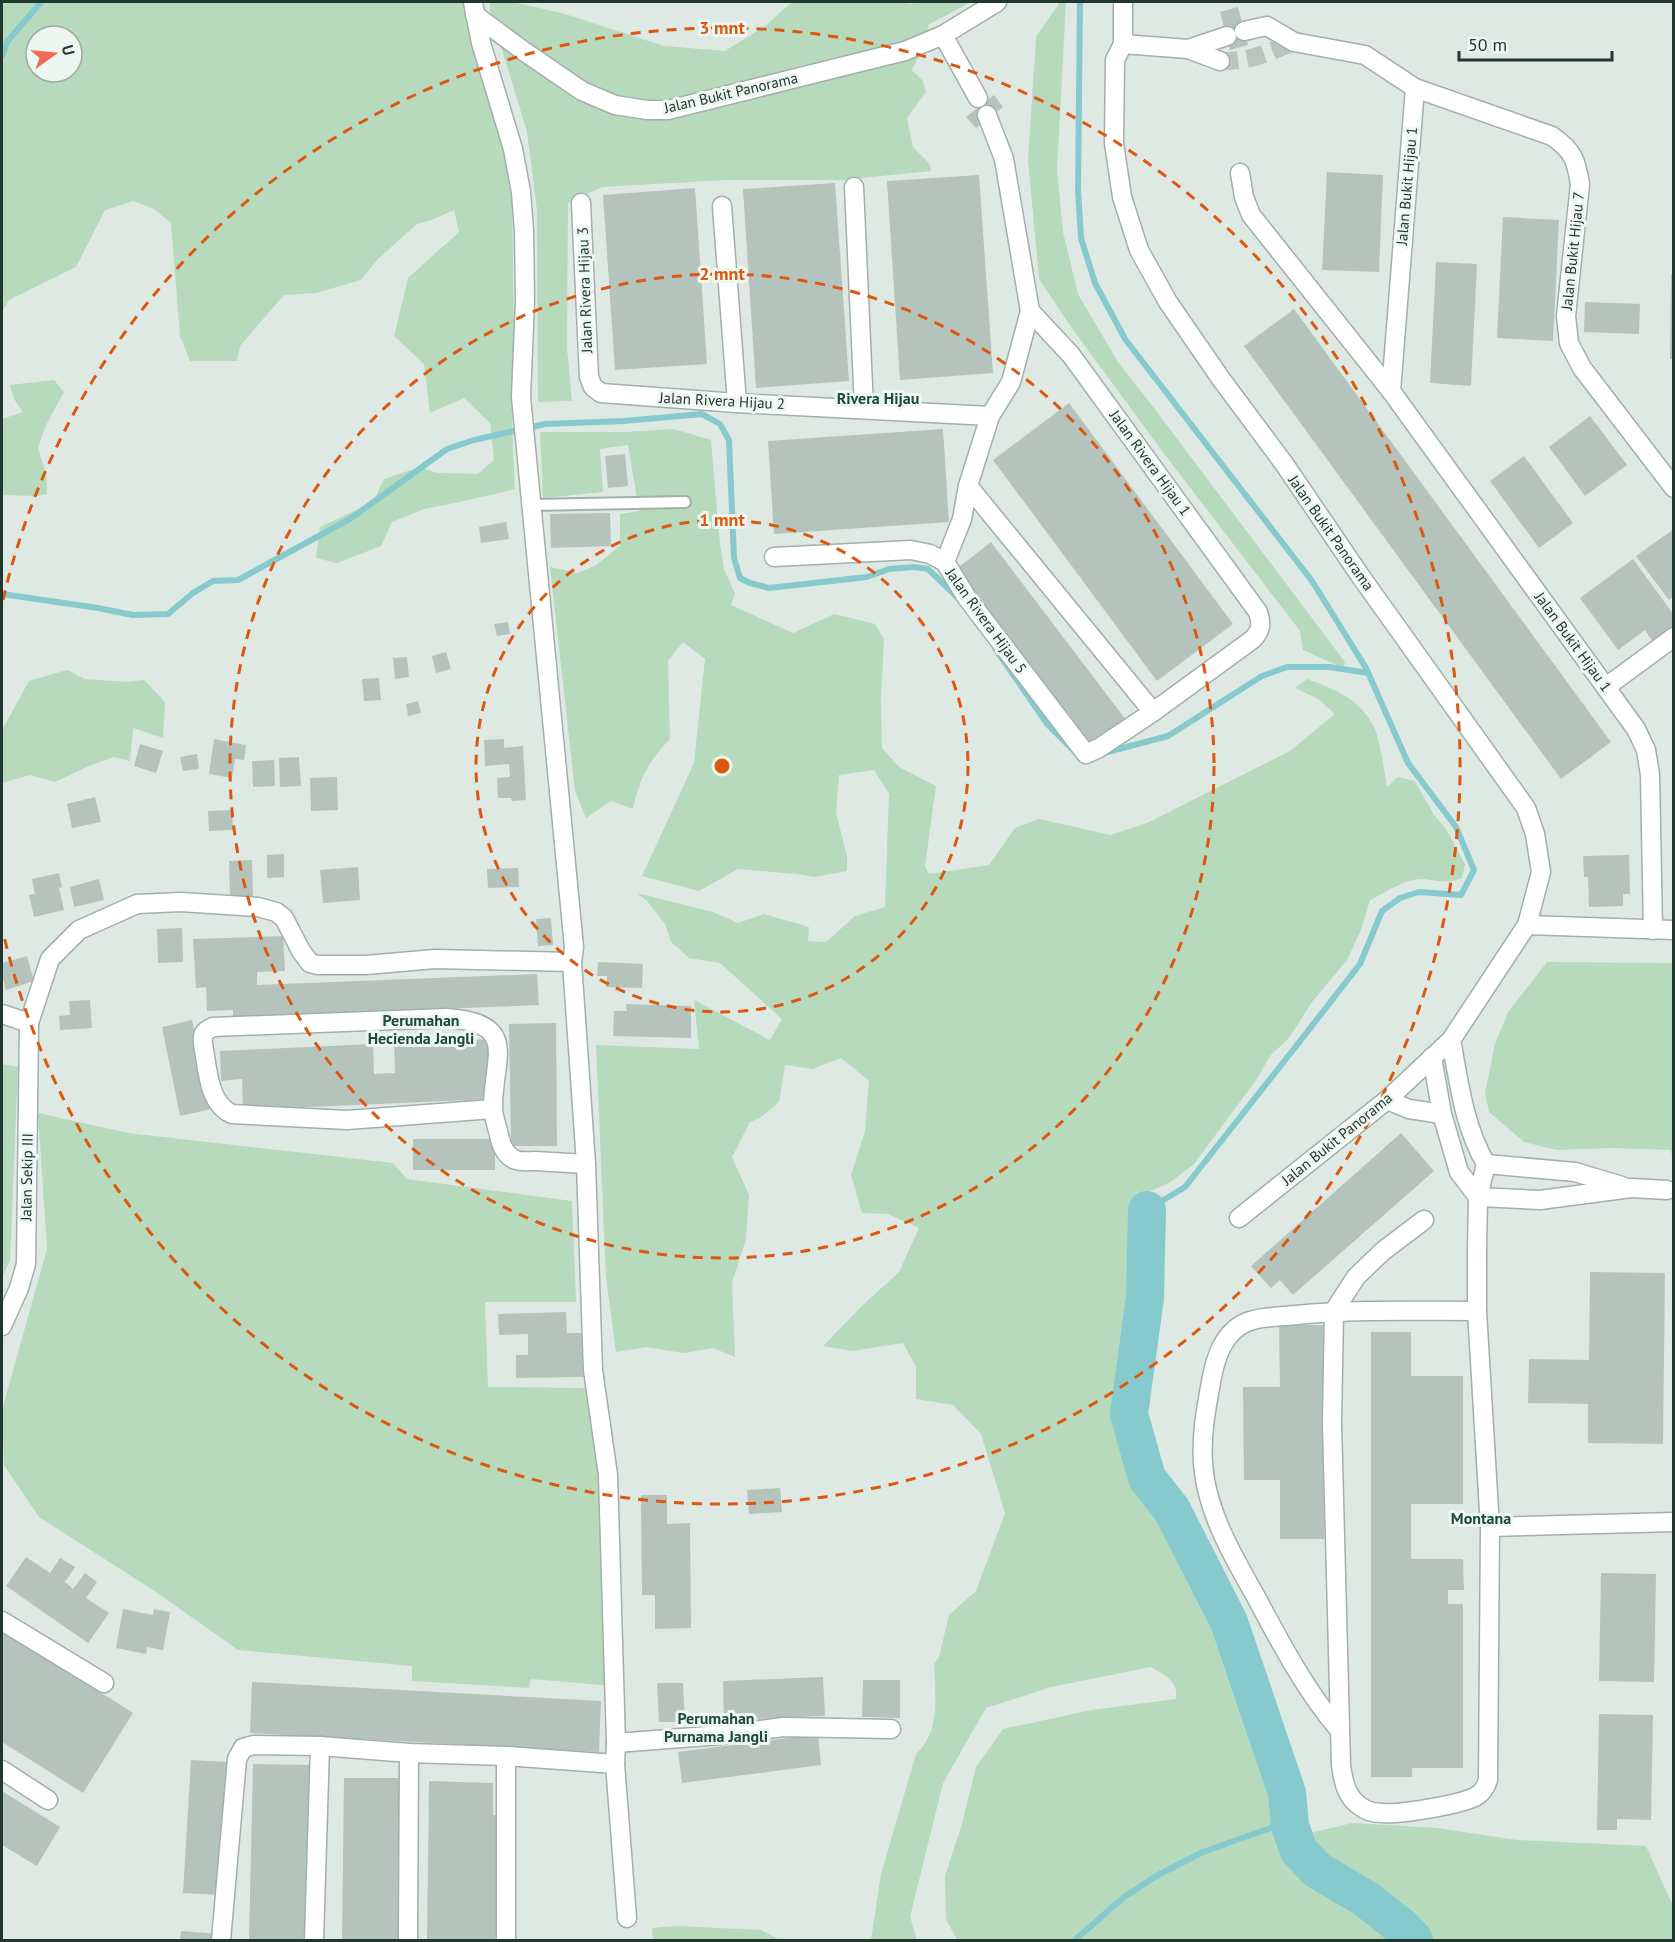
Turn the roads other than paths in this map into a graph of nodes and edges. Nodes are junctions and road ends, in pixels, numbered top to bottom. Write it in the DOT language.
graph roads {
  1 [pos="997,2"];
  2 [pos="1123,2"];
  3 [pos="474,8"];
  4 [pos="944,35"];
  5 [pos="1123,44"];
  6 [pos="1188,49"];
  7 [pos="1220,61"];
  8 [pos="1414,88"];
  9 [pos="978,98"];
  10 [pos="987,115"];
  11 [pos="1240,173"];
  12 [pos="854,187"];
  13 [pos="581,203"];
  14 [pos="722,206"];
  15 [pos="1030,311"];
  16 [pos="589,377"];
  17 [pos="1391,391"];
  18 [pos="737,403"];
  19 [pos="864,408"];
  20 [pos="990,416"];
  21 [pos="1667,464"];
  22 [pos="968,486"];
  23 [pos="1674,488"];
  24 [pos="685,502"];
  25 [pos="531,505"];
  26 [pos="774,557"];
  27 [pos="945,562"];
  28 [pos="1262,622"];
  29 [pos="1674,637"];
  30 [pos="1606,687"];
  31 [pos="1153,712"];
  32 [pos="1527,925"];
  33 [pos="1653,930"];
  34 [pos="1674,930"];
  35 [pos="572,962"];
  36 [pos="2,1014"];
  37 [pos="29,1023"];
  38 [pos="1451,1040"];
  39 [pos="1432,1057"];
  40 [pos="1387,1100"];
  41 [pos="493,1109"];
  42 [pos="1442,1114"];
  43 [pos="585,1164"];
  44 [pos="1486,1164"];
  45 [pos="1631,1188"];
  46 [pos="1667,1190"];
  47 [pos="1478,1197"];
  48 [pos="1239,1218"];
  49 [pos="1424,1220"];
  50 [pos="1334,1311"];
  51 [pos="1478,1311"];
  52 [pos="2,1326"];
  53 [pos="1674,1522"];
  54 [pos="1490,1527"];
  55 [pos="2,1621"];
  56 [pos="104,1683"];
  57 [pos="891,1729"];
  58 [pos="1340,1731"];
  59 [pos="616,1743"];
  60 [pos="320,1746"];
  61 [pos="409,1753"];
  62 [pos="506,1756"];
  63 [pos="615,1764"];
  64 [pos="2,1770"];
  65 [pos="48,1800"];
  66 [pos="627,1918"];
  67 [pos="221,1941"];
  68 [pos="314,1941"];
  69 [pos="408,1941"];
  70 [pos="506,1941"];
  1 -- 4 [label="street, Jalan Bukit Panorama"];
  2 -- 5 [label="street, Jalan Bukit Panorama"];
  3 -- 4 [label="street, Jalan Bukit Panorama"];
  3 -- 25 [label="street"];
  4 -- 9 [label="street"];
  5 -- 6 [label="street"];
  5 -- 32 [label="street, Jalan Bukit Panorama"];
  6 -- 7 [label="street"];
  6 -- 8 [label="street, Jalan Bukit Hijau 7"];
  8 -- 17 [label="street, Jalan Bukit Hijau 1"];
  8 -- 21 [label="street, Jalan Bukit Hijau 7"];
  10 -- 15 [label="street"];
  11 -- 17 [label="street, Jalan Bukit Hijau 1"];
  12 -- 19 [label="street"];
  13 -- 16 [label="street, Jalan Rivera Hijau 3"];
  14 -- 18 [label="street"];
  15 -- 20 [label="street"];
  15 -- 28 [label="street, Jalan Rivera Hijau 1"];
  16 -- 18 [label="street, Jalan Rivera Hijau 2"];
  17 -- 30 [label="street, Jalan Bukit Hijau 1"];
  18 -- 19 [label="street, Jalan Rivera Hijau 2"];
  19 -- 20 [label="street, Jalan Rivera Hijau 2"];
  20 -- 22 [label="street"];
  21 -- 23 [label="street, Jalan Bukit Hijau 7"];
  22 -- 27 [label="street"];
  22 -- 31 [label="street"];
  24 -- 25 [label="lane"];
  25 -- 35 [label="street"];
  26 -- 27 [label="street, Jalan Rivera Hijau 5"];
  27 -- 31 [label="street, Jalan Rivera Hijau 5"];
  28 -- 31 [label="street, Jalan Rivera Hijau 5"];
  29 -- 30 [label="street"];
  30 -- 33 [label="street, Jalan Bukit Hijau 1"];
  32 -- 33 [label="street"];
  32 -- 38 [label="street, Jalan Bukit Panorama"];
  33 -- 34 [label="street"];
  35 -- 37 [label="street, Jalan Sekip III"];
  35 -- 43 [label="street"];
  36 -- 37 [label="street"];
  37 -- 52 [label="street, Jalan Sekip III"];
  38 -- 39 [label="street, Jalan Bukit Panorama"];
  38 -- 44 [label="street"];
  39 -- 40 [label="street, Jalan Bukit Panorama"];
  39 -- 42 [label="street"];
  40 -- 42 [label="street"];
  40 -- 48 [label="street, Jalan Bukit Panorama"];
  41 -- 41 [label="street"];
  41 -- 43 [label="street"];
  42 -- 47 [label="street"];
  43 -- 59 [label="street"];
  44 -- 45 [label="street"];
  44 -- 47 [label="street"];
  45 -- 46 [label="street"];
  45 -- 47 [label="street"];
  47 -- 51 [label="street"];
  49 -- 50 [label="street"];
  50 -- 51 [label="street"];
  50 -- 58 [label="street"];
  50 -- 58 [label="street"];
  51 -- 54 [label="street"];
  53 -- 54 [label="street"];
  54 -- 58 [label="street"];
  55 -- 56 [label="street"];
  57 -- 59 [label="street"];
  59 -- 63 [label="street"];
  60 -- 61 [label="street"];
  60 -- 67 [label="street"];
  60 -- 68 [label="street"];
  61 -- 62 [label="street"];
  61 -- 69 [label="street"];
  62 -- 63 [label="street"];
  62 -- 70 [label="street"];
  63 -- 66 [label="street"];
  64 -- 65 [label="street"];
}
